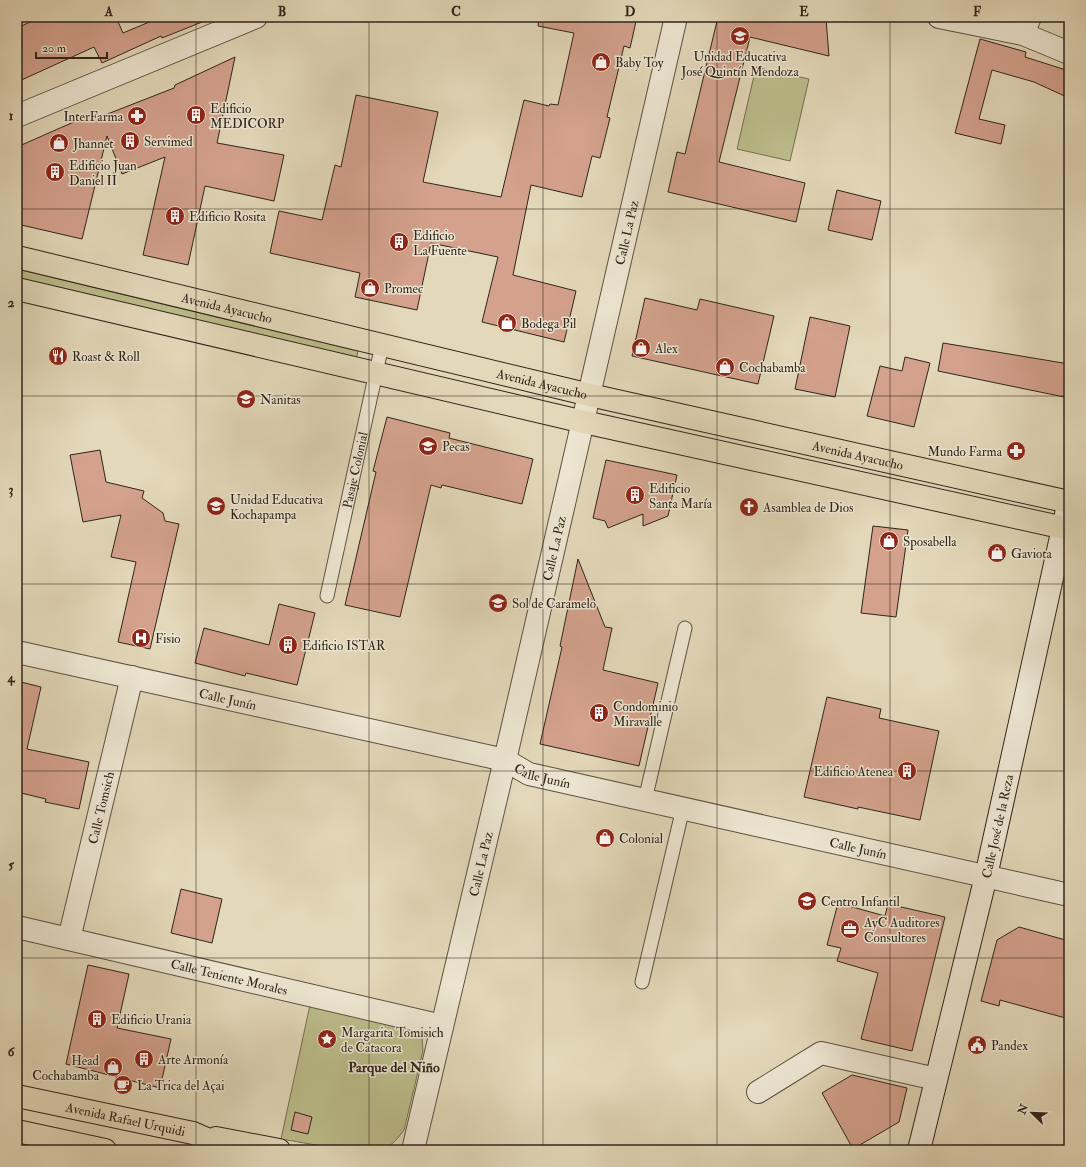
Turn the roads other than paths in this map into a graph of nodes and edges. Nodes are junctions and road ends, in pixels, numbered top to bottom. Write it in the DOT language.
graph roads {
  1 [pos="256,17"];
  2 [pos="676,17"];
  3 [pos="939,17"];
  4 [pos="1027,26"];
  5 [pos="1069,53"];
  6 [pos="17,116"];
  7 [pos="17,257"];
  8 [pos="17,289"];
  9 [pos="178,296"];
  10 [pos="171,325"];
  11 [pos="382,345"];
  12 [pos="376,373"];
  13 [pos="590,395"];
  14 [pos="584,422"];
  15 [pos="813,444"];
  16 [pos="806,471"];
  17 [pos="1069,502"];
  18 [pos="1066,528"];
  19 [pos="327,596"];
  20 [pos="685,628"];
  21 [pos="17,652"];
  22 [pos="132,677"];
  23 [pos="505,760"];
  24 [pos="645,800"];
  25 [pos="683,808"];
  26 [pos="986,876"];
  27 [pos="1069,896"];
  28 [pos="17,927"];
  29 [pos="69,939"];
  30 [pos="642,982"];
  31 [pos="442,1026"];
  32 [pos="936,1079"];
  33 [pos="758,1092"];
  34 [pos="17,1096"];
  35 [pos="17,1130"];
  36 [pos="193,1133"];
  37 [pos="105,1150"];
  38 [pos="232,1150"];
  39 [pos="279,1150"];
  40 [pos="413,1150"];
  41 [pos="919,1150"];
  1 -- 6 [label="street"];
  2 -- 13 [label="street, Calle La Paz"];
  3 -- 4 [label="street"];
  4 -- 5 [label="street"];
  7 -- 9 [label="main road, Avenida Ayacucho"];
  8 -- 10 [label="main road, Avenida Ayacucho"];
  9 -- 10 [label="main road"];
  9 -- 11 [label="main road, Avenida Ayacucho"];
  10 -- 12 [label="main road, Avenida Ayacucho"];
  11 -- 12 [label="lane, Pasaje Colonial"];
  11 -- 13 [label="main road, Avenida Ayacucho"];
  12 -- 14 [label="main road, Avenida Ayacucho"];
  12 -- 19 [label="lane, Pasaje Colonial"];
  13 -- 14 [label="street, Calle La Paz"];
  13 -- 15 [label="main road, Avenida Ayacucho"];
  14 -- 16 [label="main road, Avenida Ayacucho"];
  14 -- 23 [label="street, Calle La Paz"];
  15 -- 16 [label="main road"];
  15 -- 17 [label="main road, Avenida Ayacucho"];
  16 -- 18 [label="main road, Avenida Ayacucho"];
  17 -- 18 [label="street, Calle José de la Reza"];
  18 -- 26 [label="street, Calle José de la Reza"];
  20 -- 24 [label="lane"];
  21 -- 22 [label="street, Calle Junín"];
  22 -- 23 [label="street, Calle Junín"];
  22 -- 29 [label="street, Calle Tomsich"];
  23 -- 24 [label="street, Calle Junín"];
  23 -- 31 [label="street, Calle La Paz"];
  24 -- 25 [label="street, Calle Junín"];
  25 -- 26 [label="street, Calle Junín"];
  25 -- 30 [label="lane"];
  26 -- 27 [label="street, Calle Junín"];
  26 -- 32 [label="street, Calle José de la Reza"];
  28 -- 29 [label="street, Calle Teniente Morales"];
  29 -- 31 [label="street, Calle Teniente Morales"];
  31 -- 40 [label="street, Calle La Paz"];
  32 -- 33 [label="street"];
  32 -- 41 [label="street, Calle José de la Reza"];
  34 -- 36 [label="main road, Avenida Rafael Urquidi"];
  35 -- 37 [label="main road"];
  36 -- 38 [label="main road, Avenida Rafael Urquidi"];
  36 -- 39 [label="main road"];
}
